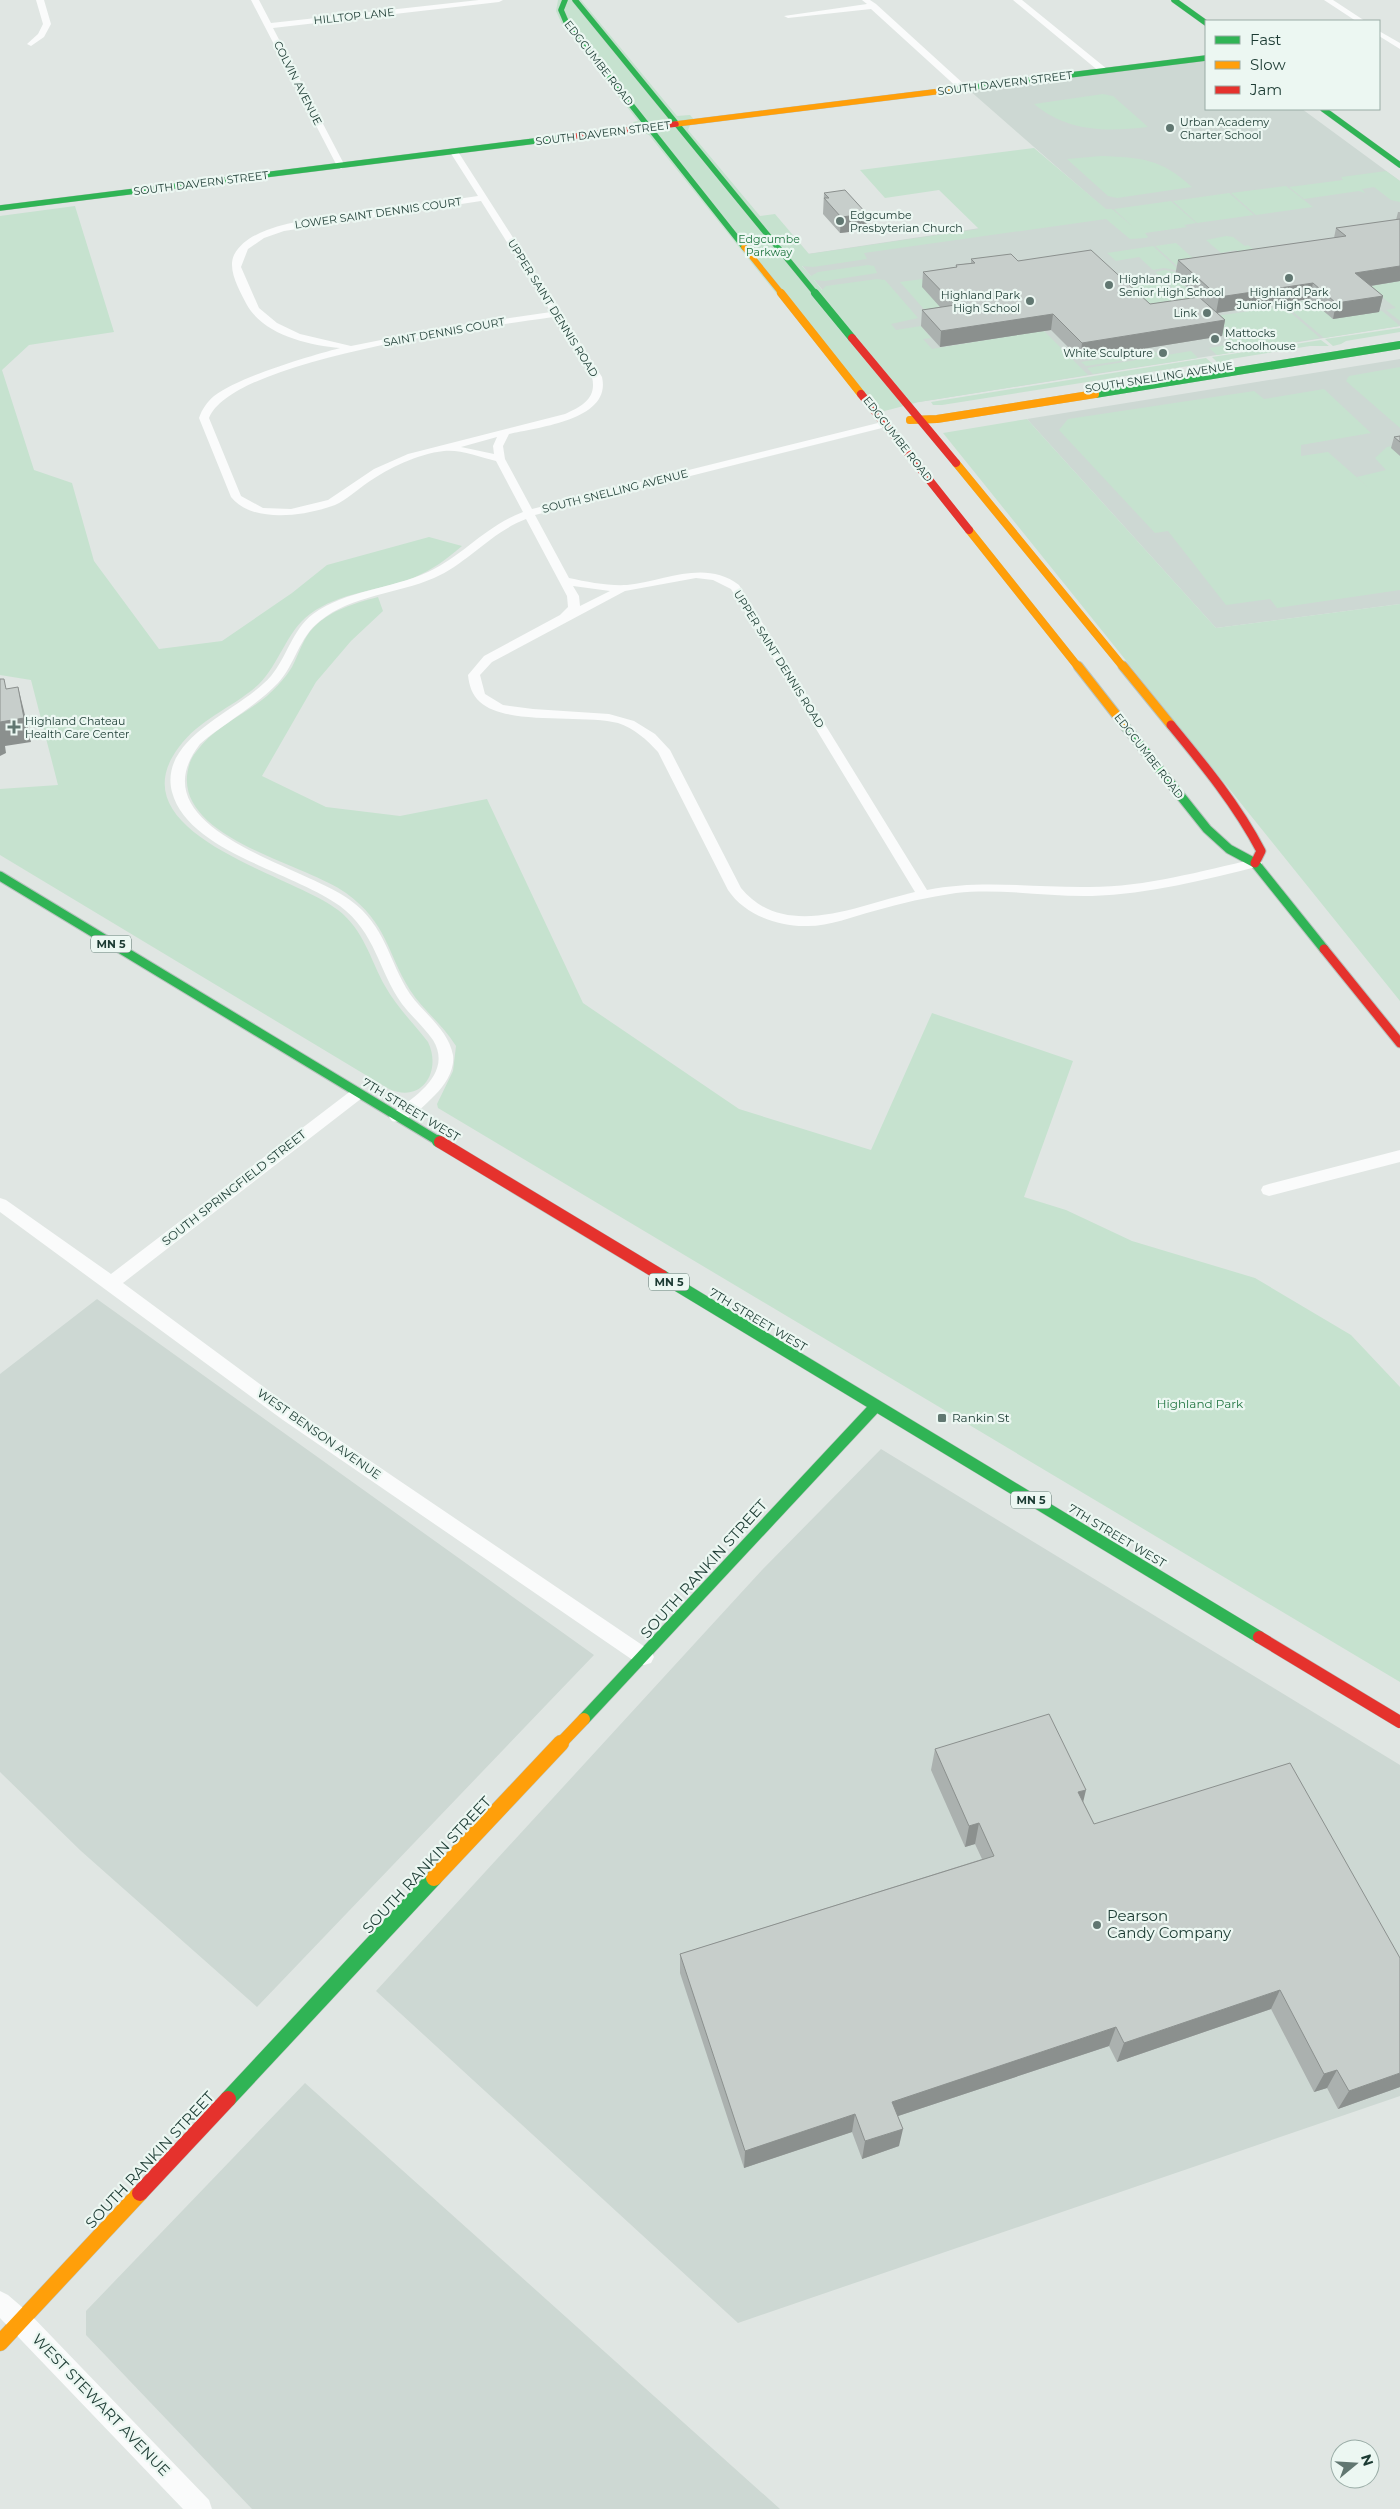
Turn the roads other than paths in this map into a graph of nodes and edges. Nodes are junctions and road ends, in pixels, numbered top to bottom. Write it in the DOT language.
graph roads {
  1 [pos="40,0"];
  2 [pos="255,0"];
  3 [pos="499,0"];
  4 [pos="566,0"];
  5 [pos="575,0"];
  6 [pos="866,0"];
  7 [pos="1017,0"];
  8 [pos="1174,0"];
  9 [pos="1328,0"];
  10 [pos="873,6"];
  11 [pos="788,16"];
  12 [pos="1358,20"];
  13 [pos="1205,22"];
  14 [pos="268,26"];
  15 [pos="1400,34"];
  16 [pos="1380,35"];
  17 [pos="30,44"];
  18 [pos="1400,47"];
  19 [pos="1205,58"];
  20 [pos="1104,71"];
  21 [pos="964,88"];
  22 [pos="1325,110"];
  23 [pos="676,124"];
  24 [pos="649,128"];
  25 [pos="454,152"];
  26 [pos="1400,165"];
  27 [pos="341,166"];
  28 [pos="484,198"];
  29 [pos="0,208"];
  30 [pos="557,314"];
  31 [pos="297,336"];
  32 [pos="1400,338"];
  33 [pos="1400,345"];
  34 [pos="361,346"];
  35 [pos="332,353"];
  36 [pos="288,366"];
  37 [pos="920,418"];
  38 [pos="886,424"];
  39 [pos="506,431"];
  40 [pos="431,450"];
  41 [pos="500,459"];
  42 [pos="529,514"];
  43 [pos="565,581"];
  44 [pos="627,588"];
  45 [pos="564,618"];
  46 [pos="1254,863"];
  47 [pos="0,876"];
  48 [pos="923,894"];
  49 [pos="1400,1043"];
  50 [pos="358,1094"];
  51 [pos="397,1117"];
  52 [pos="1400,1156"];
  53 [pos="1269,1190"];
  54 [pos="0,1204"];
  55 [pos="111,1283"];
  56 [pos="876,1407"];
  57 [pos="644,1657"];
  58 [pos="1400,1722"];
  59 [pos="0,2303"];
  60 [pos="20,2321"];
  61 [pos="0,2342"];
  62 [pos="200,2509"];
  1 -- 17 [label="street"];
  2 -- 14 [label="street, COLVIN AVENUE"];
  3 -- 14 [label="street, HILLTOP LANE"];
  4 -- 24 [label="street, EDGCUMBE ROAD"];
  5 -- 23 [label="street, EDGCUMBE ROAD"];
  6 -- 10 [label="street"];
  7 -- 20 [label="street"];
  8 -- 13 [label="street"];
  9 -- 12 [label="street"];
  10 -- 11 [label="street"];
  10 -- 21 [label="street"];
  14 -- 27 [label="street, COLVIN AVENUE"];
  15 -- 16 [label="street"];
  16 -- 18 [label="street"];
  19 -- 20 [label="street, SOUTH DAVERN STREET"];
  20 -- 21 [label="street, SOUTH DAVERN STREET"];
  21 -- 23 [label="street, SOUTH DAVERN STREET"];
  22 -- 26 [label="street"];
  23 -- 24 [label="street, SOUTH DAVERN STREET"];
  23 -- 37 [label="street, EDGCUMBE ROAD"];
  24 -- 25 [label="street, SOUTH DAVERN STREET"];
  24 -- 38 [label="street, EDGCUMBE ROAD"];
  25 -- 27 [label="street, SOUTH DAVERN STREET"];
  25 -- 28 [label="street, UPPER SAINT DENNIS ROAD"];
  27 -- 29 [label="street, SOUTH DAVERN STREET"];
  28 -- 30 [label="street, UPPER SAINT DENNIS ROAD"];
  28 -- 31 [label="street, LOWER SAINT DENNIS COURT"];
  30 -- 34 [label="street, SAINT DENNIS COURT"];
  30 -- 39 [label="street, UPPER SAINT DENNIS ROAD"];
  31 -- 34 [label="street, LOWER SAINT DENNIS COURT"];
  31 -- 36 [label="street"];
  32 -- 37 [label="street, SOUTH SNELLING AVENUE"];
  33 -- 37 [label="street, SOUTH SNELLING AVENUE"];
  34 -- 35 [label="street, SAINT DENNIS COURT"];
  35 -- 36 [label="street"];
  36 -- 40 [label="street"];
  37 -- 38 [label="street, SOUTH SNELLING AVENUE"];
  37 -- 46 [label="street, EDGCUMBE ROAD"];
  38 -- 42 [label="street, SOUTH SNELLING AVENUE"];
  38 -- 46 [label="street, EDGCUMBE ROAD"];
  39 -- 40 [label="street"];
  39 -- 41 [label="street"];
  40 -- 41 [label="street"];
  41 -- 42 [label="street"];
  42 -- 43 [label="street"];
  42 -- 51 [label="street, SOUTH SNELLING AVENUE"];
  43 -- 44 [label="street, UPPER SAINT DENNIS ROAD"];
  43 -- 45 [label="street"];
  44 -- 45 [label="street"];
  44 -- 48 [label="street, UPPER SAINT DENNIS ROAD"];
  45 -- 48 [label="street"];
  46 -- 48 [label="street"];
  46 -- 49 [label="street, EDGCUMBE ROAD"];
  47 -- 50 [label="street, 7TH STREET WEST / MN 5"];
  50 -- 51 [label="street, 7TH STREET WEST / MN 5"];
  50 -- 55 [label="street, SOUTH SPRINGFIELD STREET"];
  51 -- 56 [label="street, 7TH STREET WEST / MN 5"];
  52 -- 53 [label="street"];
  54 -- 55 [label="street, WEST BENSON AVENUE"];
  55 -- 57 [label="street, WEST BENSON AVENUE"];
  56 -- 57 [label="street, SOUTH RANKIN STREET"];
  56 -- 58 [label="street, 7TH STREET WEST / MN 5"];
  57 -- 60 [label="street, SOUTH RANKIN STREET"];
  59 -- 60 [label="street, WEST STEWART AVENUE"];
  60 -- 61 [label="street, SOUTH RANKIN STREET"];
  60 -- 62 [label="street, WEST STEWART AVENUE"];
}
